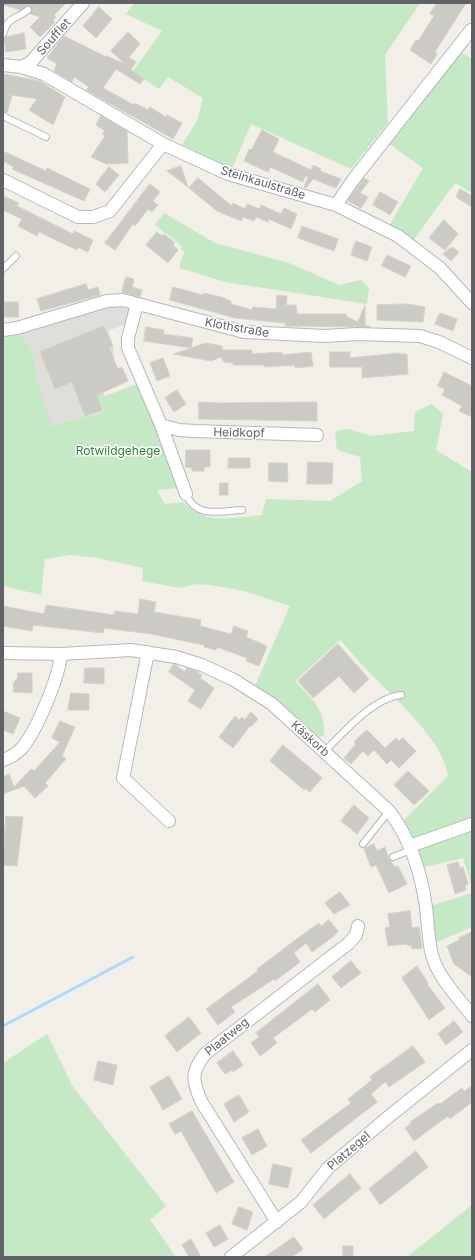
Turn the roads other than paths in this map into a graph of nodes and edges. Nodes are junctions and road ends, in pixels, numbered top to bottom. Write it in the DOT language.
graph roads {
  1 [pos="84,3"];
  2 [pos="28,10"];
  3 [pos="471,30"];
  4 [pos="3,34"];
  5 [pos="3,65"];
  6 [pos="21,66"];
  7 [pos="3,116"];
  8 [pos="46,137"];
  9 [pos="163,144"];
  10 [pos="3,180"];
  11 [pos="336,205"];
  12 [pos="16,256"];
  13 [pos="3,269"];
  14 [pos="472,303"];
  15 [pos="137,304"];
  16 [pos="3,330"];
  17 [pos="472,358"];
  18 [pos="160,425"];
  19 [pos="317,435"];
  20 [pos="186,494"];
  21 [pos="242,510"];
  22 [pos="148,652"];
  23 [pos="3,653"];
  24 [pos="62,654"];
  25 [pos="401,695"];
  26 [pos="324,752"];
  27 [pos="3,760"];
  28 [pos="389,811"];
  29 [pos="169,821"];
  30 [pos="472,824"];
  31 [pos="363,844"];
  32 [pos="410,848"];
  33 [pos="393,857"];
  34 [pos="358,926"];
  35 [pos="472,1016"];
  36 [pos="472,1050"];
  37 [pos="277,1222"];
  38 [pos="232,1257"];
  1 -- 6 [label="street, Soufflet"];
  2 -- 4 [label="lane"];
  3 -- 11 [label="street"];
  5 -- 6 [label="street, Steinkaulstraße"];
  6 -- 9 [label="street, Steinkaulstraße"];
  7 -- 8 [label="lane"];
  9 -- 10 [label="street"];
  9 -- 11 [label="street, Steinkaulstraße"];
  11 -- 14 [label="street, Steinkaulstraße"];
  12 -- 13 [label="lane"];
  15 -- 16 [label="street, Klothstraße"];
  15 -- 17 [label="street, Klothstraße"];
  15 -- 18 [label="street"];
  18 -- 19 [label="street, Heidkopf"];
  18 -- 20 [label="street"];
  20 -- 21 [label="lane"];
  22 -- 24 [label="street, Käskorb"];
  22 -- 26 [label="street, Käskorb"];
  22 -- 29 [label="street"];
  23 -- 24 [label="street, Käskorb"];
  24 -- 27 [label="street"];
  25 -- 26 [label="lane"];
  26 -- 28 [label="street, Käskorb"];
  28 -- 31 [label="lane"];
  28 -- 32 [label="street, Käskorb"];
  30 -- 32 [label="street"];
  32 -- 33 [label="lane"];
  32 -- 35 [label="street, Käskorb"];
  34 -- 37 [label="street, Plaatweg"];
  36 -- 37 [label="street, Platzegel"];
  37 -- 38 [label="street, Platzegel"];
}
